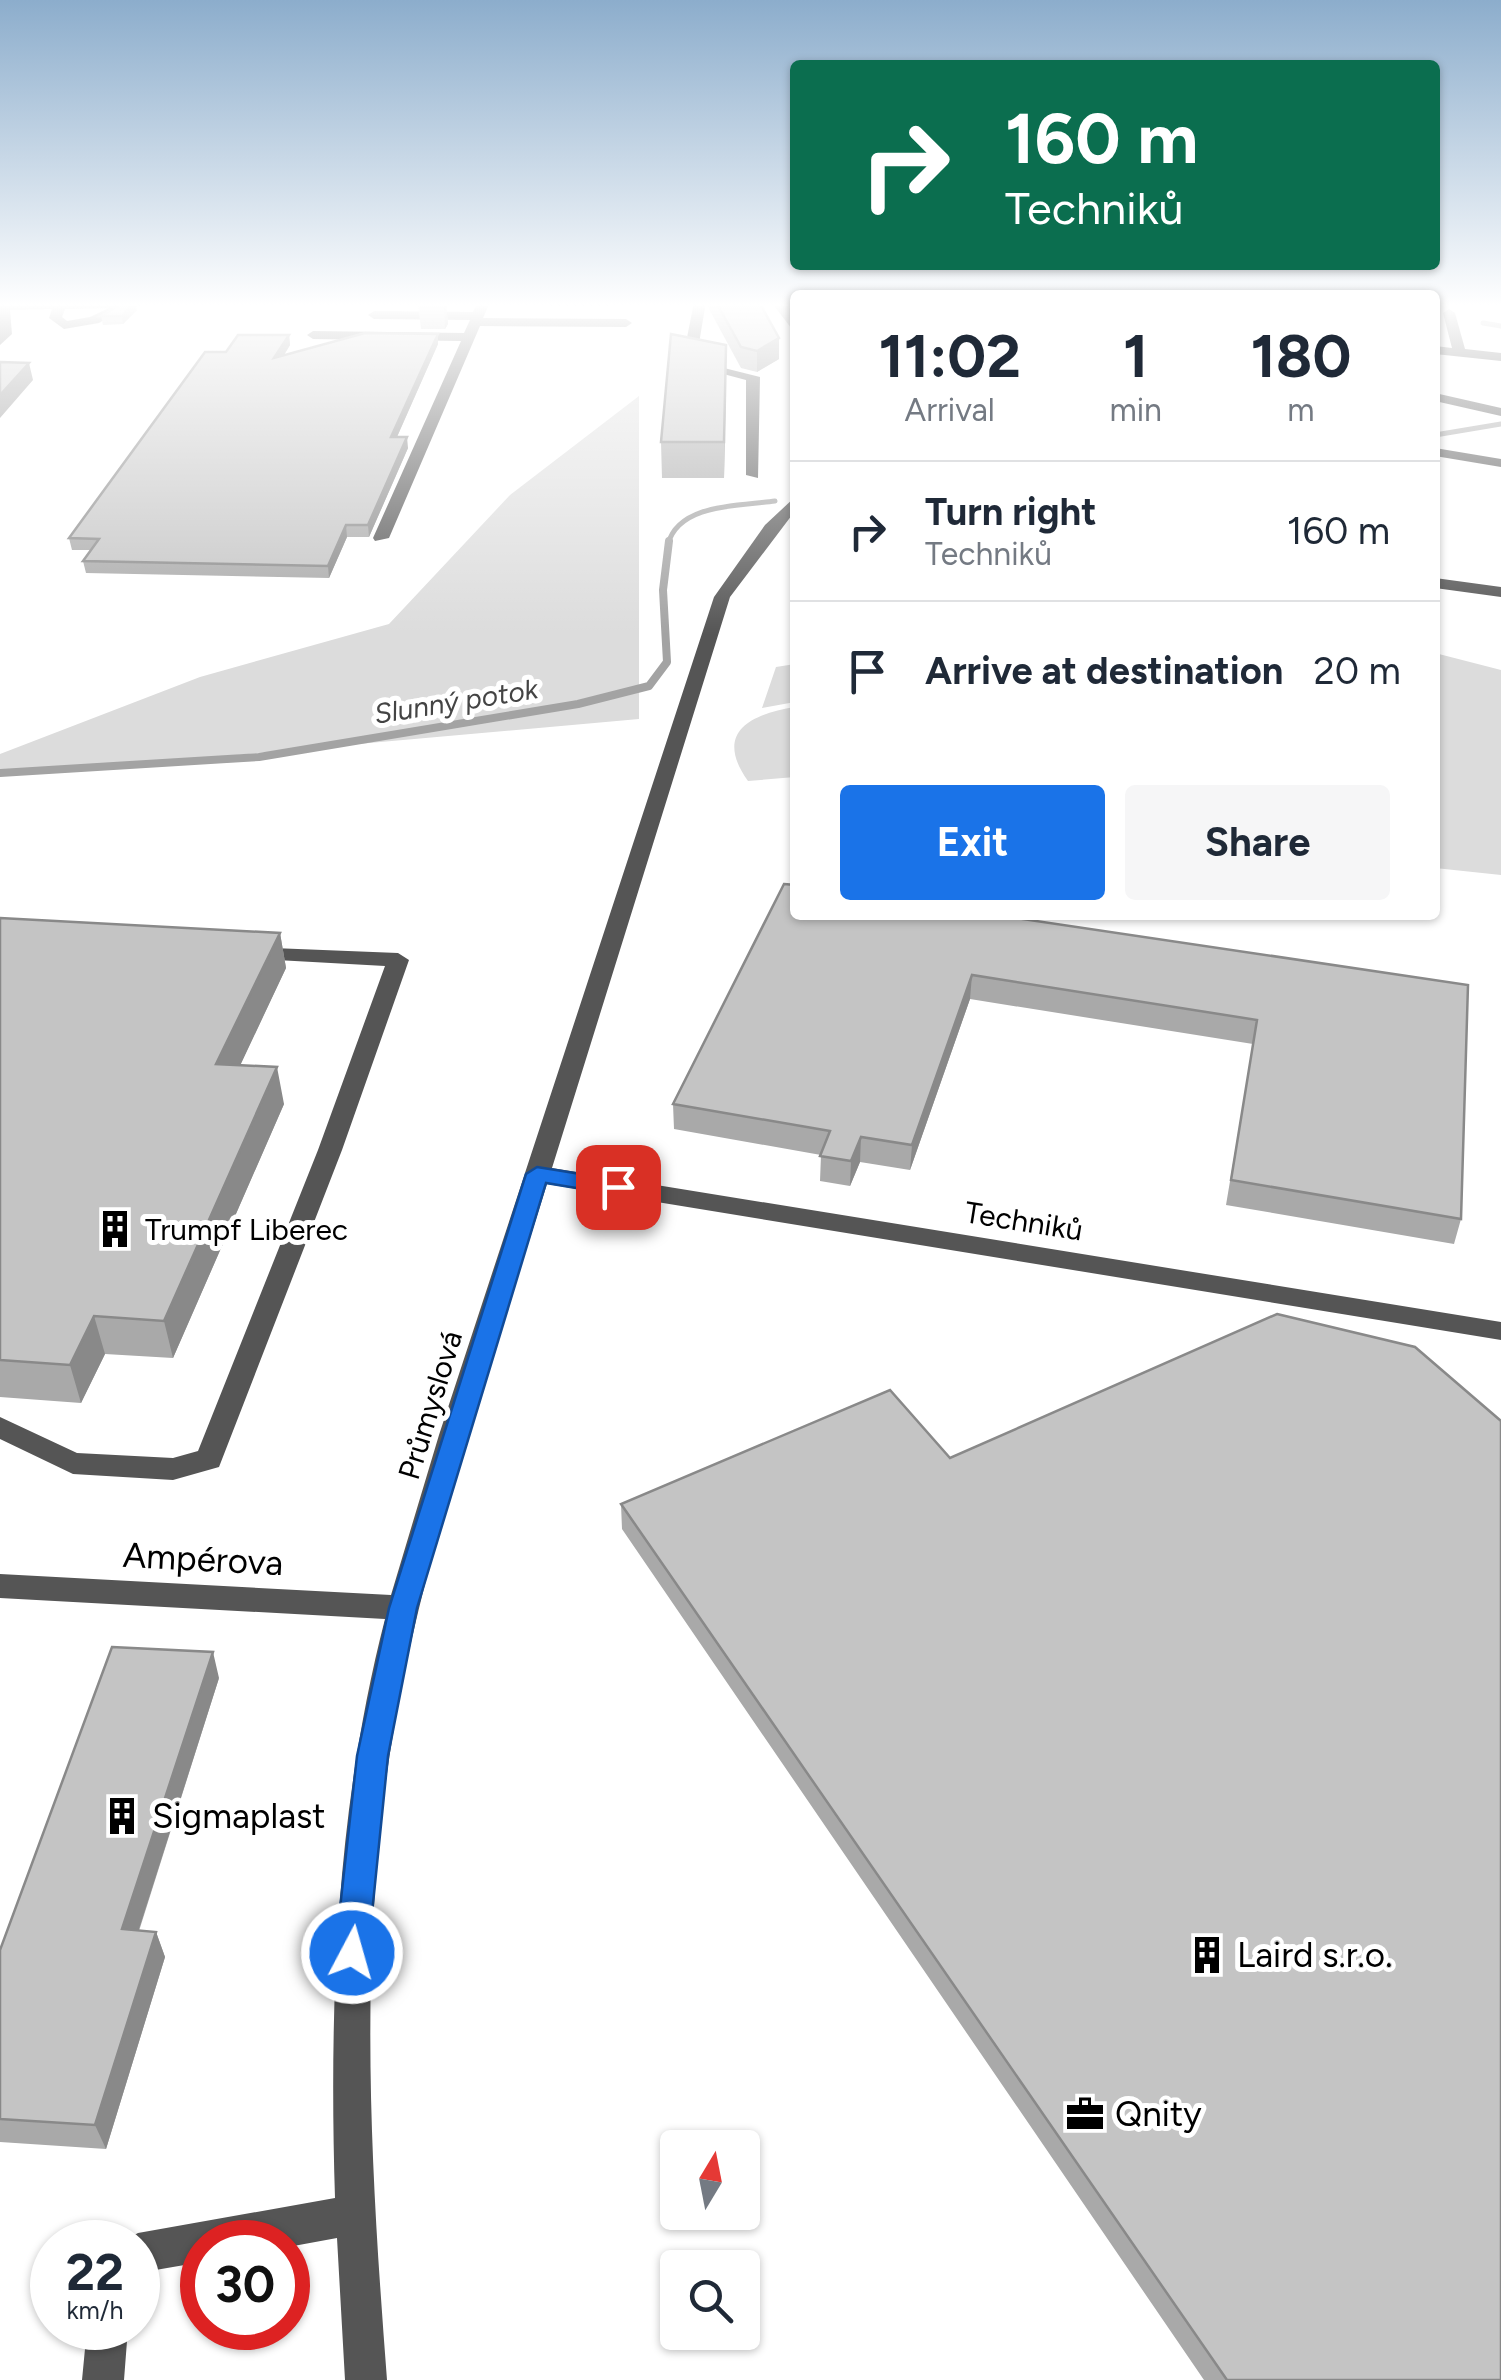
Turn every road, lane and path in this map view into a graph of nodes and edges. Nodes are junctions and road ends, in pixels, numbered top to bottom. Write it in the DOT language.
graph roads {
  1 [pos="435,413"];
  2 [pos="753,413"];
  3 [pos="1440,453"];
  4 [pos="1501,463"];
  5 [pos="753,475"];
  6 [pos="790,507"];
  7 [pos="381,538"];
  8 [pos="1440,585"];
  9 [pos="1501,592"];
  10 [pos="226,952"];
  11 [pos="537,1174"];
  12 [pos="1501,1331"];
  13 [pos="0,1428"];
  14 [pos="0,1586"];
  15 [pos="403,1608"];
  16 [pos="354,2215"];
  17 [pos="160,2249"];
  18 [pos="106,2350"];
  19 [pos="103,2380"];
  20 [pos="366,2380"];
  1 -- 7 [label="street"];
  2 -- 5 [label="street"];
  3 -- 4 [label="street"];
  6 -- 11 [label="street, Průmyslová"];
  8 -- 9 [label="street"];
  10 -- 13 [label="street"];
  11 -- 12 [label="street, Techniků"];
  11 -- 15 [label="street, Průmyslová"];
  14 -- 15 [label="street, Ampérova"];
  15 -- 16 [label="street, Průmyslová"];
  16 -- 17 [label="street"];
  16 -- 20 [label="street, Průmyslová"];
  18 -- 19 [label="street"];
}
